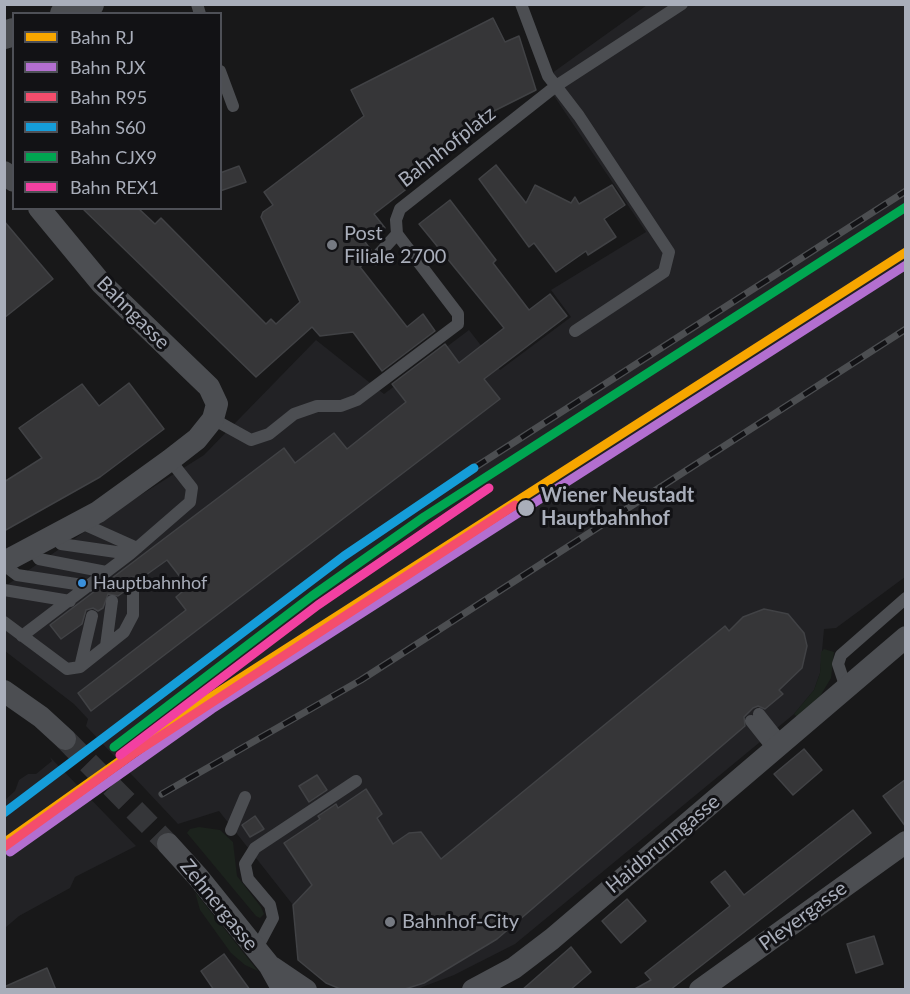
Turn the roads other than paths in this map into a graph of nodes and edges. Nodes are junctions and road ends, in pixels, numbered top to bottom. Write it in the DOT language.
graph roads {
  1 [pos="90,4"];
  2 [pos="521,4"];
  3 [pos="682,4"];
  4 [pos="69,12"];
  5 [pos="222,76"];
  6 [pos="552,81"];
  7 [pos="233,106"];
  8 [pos="41,210"];
  9 [pos="397,234"];
  10 [pos="377,261"];
  11 [pos="575,332"];
  12 [pos="213,419"];
  13 [pos="170,460"];
  14 [pos="78,522"];
  15 [pos="54,536"];
  16 [pos="31,547"];
  17 [pos="133,555"];
  18 [pos="4,564"];
  19 [pos="110,573"];
  20 [pos="133,585"];
  21 [pos="92,587"];
  22 [pos="4,590"];
  23 [pos="906,597"];
  24 [pos="70,601"];
  25 [pos="112,601"];
  26 [pos="92,616"];
  27 [pos="4,622"];
  28 [pos="22,636"];
  29 [pos="906,637"];
  30 [pos="106,646"];
  31 [pos="81,667"];
  32 [pos="846,688"];
  33 [pos="4,691"];
  34 [pos="755,718"];
  35 [pos="65,739"];
  36 [pos="778,747"];
  37 [pos="356,781"];
  38 [pos="245,797"];
  39 [pos="231,830"];
  40 [pos="906,842"];
  41 [pos="168,844"];
  42 [pos="263,958"];
  43 [pos="702,989"];
  44 [pos="283,990"];
  45 [pos="306,990"];
  46 [pos="473,990"];
  1 -- 4 [label="street"];
  2 -- 6 [label="lane"];
  3 -- 6 [label="lane, Bahnhofplatz"];
  5 -- 7 [label="lane"];
  6 -- 9 [label="lane, Bahnhofplatz"];
  6 -- 11 [label="lane"];
  8 -- 12 [label="street, Bahngasse"];
  9 -- 10 [label="lane"];
  9 -- 12 [label="lane"];
  12 -- 13 [label="street"];
  13 -- 14 [label="street"];
  13 -- 17 [label="lane"];
  14 -- 15 [label="street"];
  14 -- 17 [label="lane"];
  15 -- 16 [label="street"];
  15 -- 17 [label="lane"];
  16 -- 18 [label="street"];
  16 -- 19 [label="lane"];
  17 -- 19 [label="lane"];
  18 -- 21 [label="lane"];
  19 -- 21 [label="lane"];
  20 -- 30 [label="lane"];
  21 -- 24 [label="lane"];
  22 -- 24 [label="lane"];
  23 -- 32 [label="lane"];
  24 -- 28 [label="lane"];
  25 -- 30 [label="lane"];
  26 -- 31 [label="lane"];
  27 -- 28 [label="lane"];
  28 -- 31 [label="lane"];
  29 -- 32 [label="street, Haidbrunngasse"];
  30 -- 31 [label="lane"];
  32 -- 36 [label="street, Haidbrunngasse"];
  33 -- 35 [label="street"];
  34 -- 36 [label="lane"];
  36 -- 46 [label="street, Haidbrunngasse"];
  37 -- 42 [label="lane"];
  38 -- 39 [label="lane"];
  40 -- 43 [label="street, Pleyergasse"];
  41 -- 42 [label="street, Zehnergasse"];
  42 -- 44 [label="street, Zehnergasse"];
  42 -- 45 [label="street, Zehnergasse"];
}
